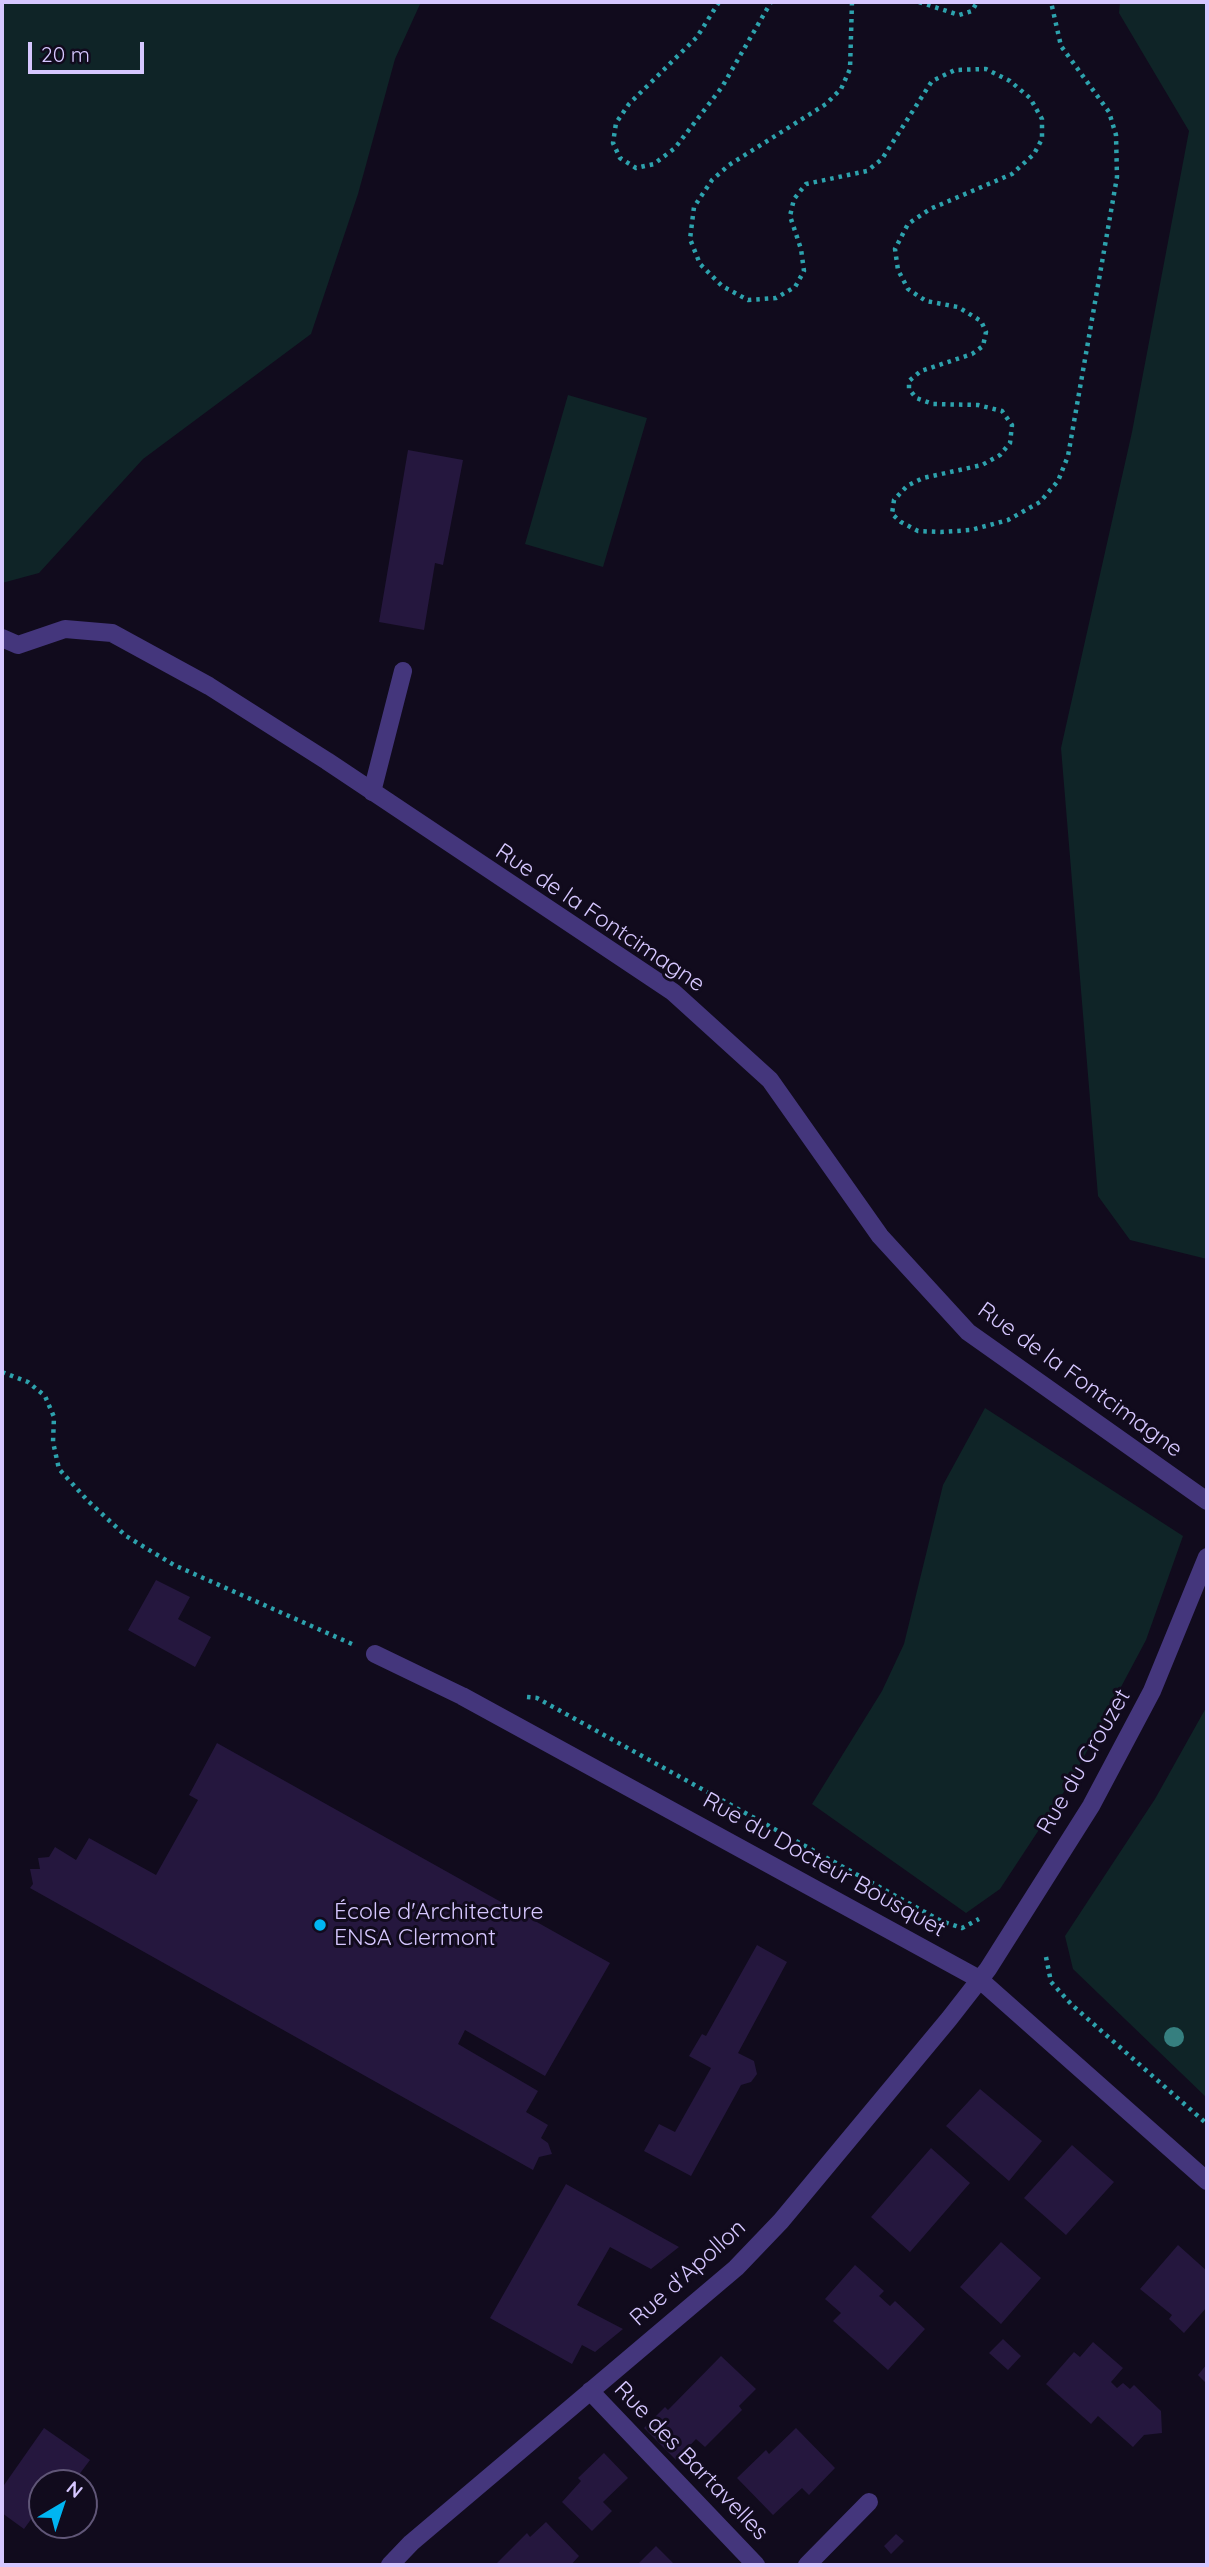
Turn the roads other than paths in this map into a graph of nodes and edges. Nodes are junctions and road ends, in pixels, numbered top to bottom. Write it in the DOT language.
graph roads {
  1 [pos="2,638"];
  2 [pos="403,671"];
  3 [pos="372,792"];
  4 [pos="1207,1501"];
  5 [pos="1207,1557"];
  6 [pos="375,1654"];
  7 [pos="979,1979"];
  8 [pos="1207,2181"];
  9 [pos="590,2391"];
  10 [pos="869,2502"];
  11 [pos="390,2565"];
  12 [pos="756,2565"];
  13 [pos="807,2565"];
  1 -- 3 [label="street, Rue de la Fontcimagne"];
  2 -- 3 [label="street"];
  3 -- 4 [label="street, Rue de la Fontcimagne"];
  5 -- 7 [label="street, Rue du Crouzet"];
  6 -- 7 [label="street, Rue du Docteur Bousquet"];
  7 -- 8 [label="street, Rue du Docteur Bousquet"];
  7 -- 9 [label="street, Rue d'Apollon"];
  9 -- 11 [label="street, Rue d'Apollon"];
  9 -- 12 [label="street, Rue des Bartavelles"];
  10 -- 13 [label="street"];
}
